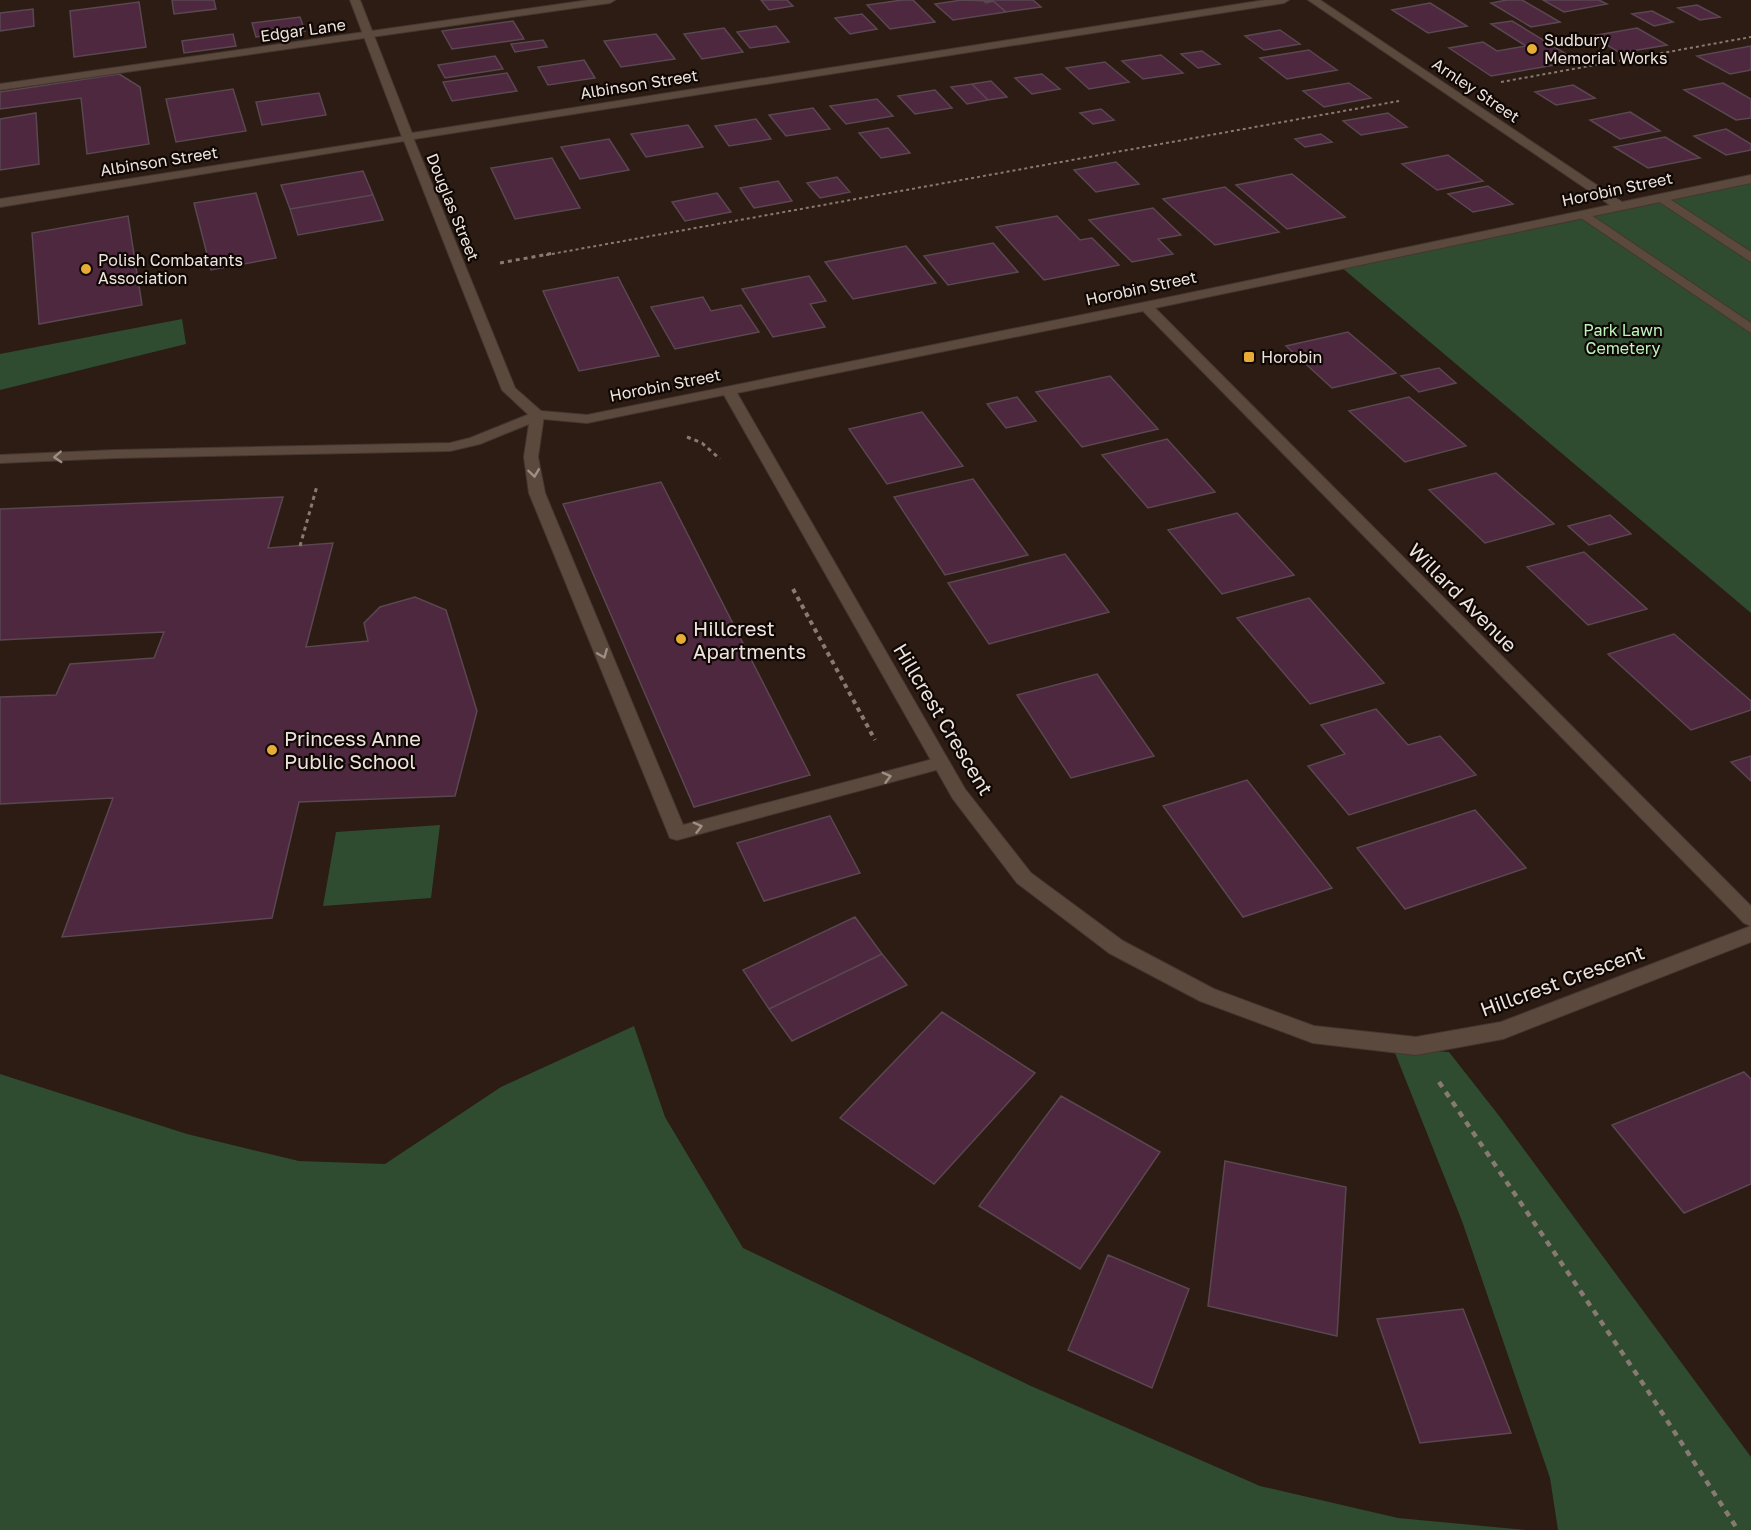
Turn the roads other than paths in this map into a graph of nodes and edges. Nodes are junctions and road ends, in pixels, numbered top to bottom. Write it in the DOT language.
graph roads {
  1 [pos="355,0"];
  2 [pos="609,0"];
  3 [pos="1284,0"];
  4 [pos="1312,0"];
  5 [pos="368,35"];
  6 [pos="0,87"];
  7 [pos="408,137"];
  8 [pos="1751,179"];
  9 [pos="1662,198"];
  10 [pos="0,203"];
  11 [pos="1621,207"];
  12 [pos="1585,215"];
  13 [pos="1751,258"];
  14 [pos="1146,306"];
  15 [pos="1751,329"];
  16 [pos="729,392"];
  17 [pos="537,415"];
  18 [pos="0,459"];
  19 [pos="941,763"];
  20 [pos="1751,918"];
  21 [pos="1751,934"];
  1 -- 5 [label="street, Douglas Street"];
  2 -- 5 [label="street, Edgar Lane"];
  3 -- 7 [label="street, Albinson Street"];
  4 -- 11 [label="street, Arnley Street"];
  5 -- 6 [label="street, Edgar Lane"];
  5 -- 7 [label="street, Douglas Street"];
  7 -- 10 [label="street, Albinson Street"];
  7 -- 17 [label="street, Douglas Street"];
  8 -- 9 [label="street, Horobin Street"];
  9 -- 11 [label="street, Horobin Street"];
  9 -- 13 [label="street"];
  11 -- 12 [label="street, Horobin Street"];
  12 -- 14 [label="street, Horobin Street"];
  12 -- 15 [label="street"];
  14 -- 16 [label="street, Horobin Street"];
  14 -- 20 [label="street, Willard Avenue"];
  16 -- 17 [label="street, Horobin Street"];
  16 -- 19 [label="street, Hillcrest Crescent"];
  17 -- 18 [label="street, one-way"];
  17 -- 19 [label="street, one-way"];
  19 -- 21 [label="street, Hillcrest Crescent"];
}
